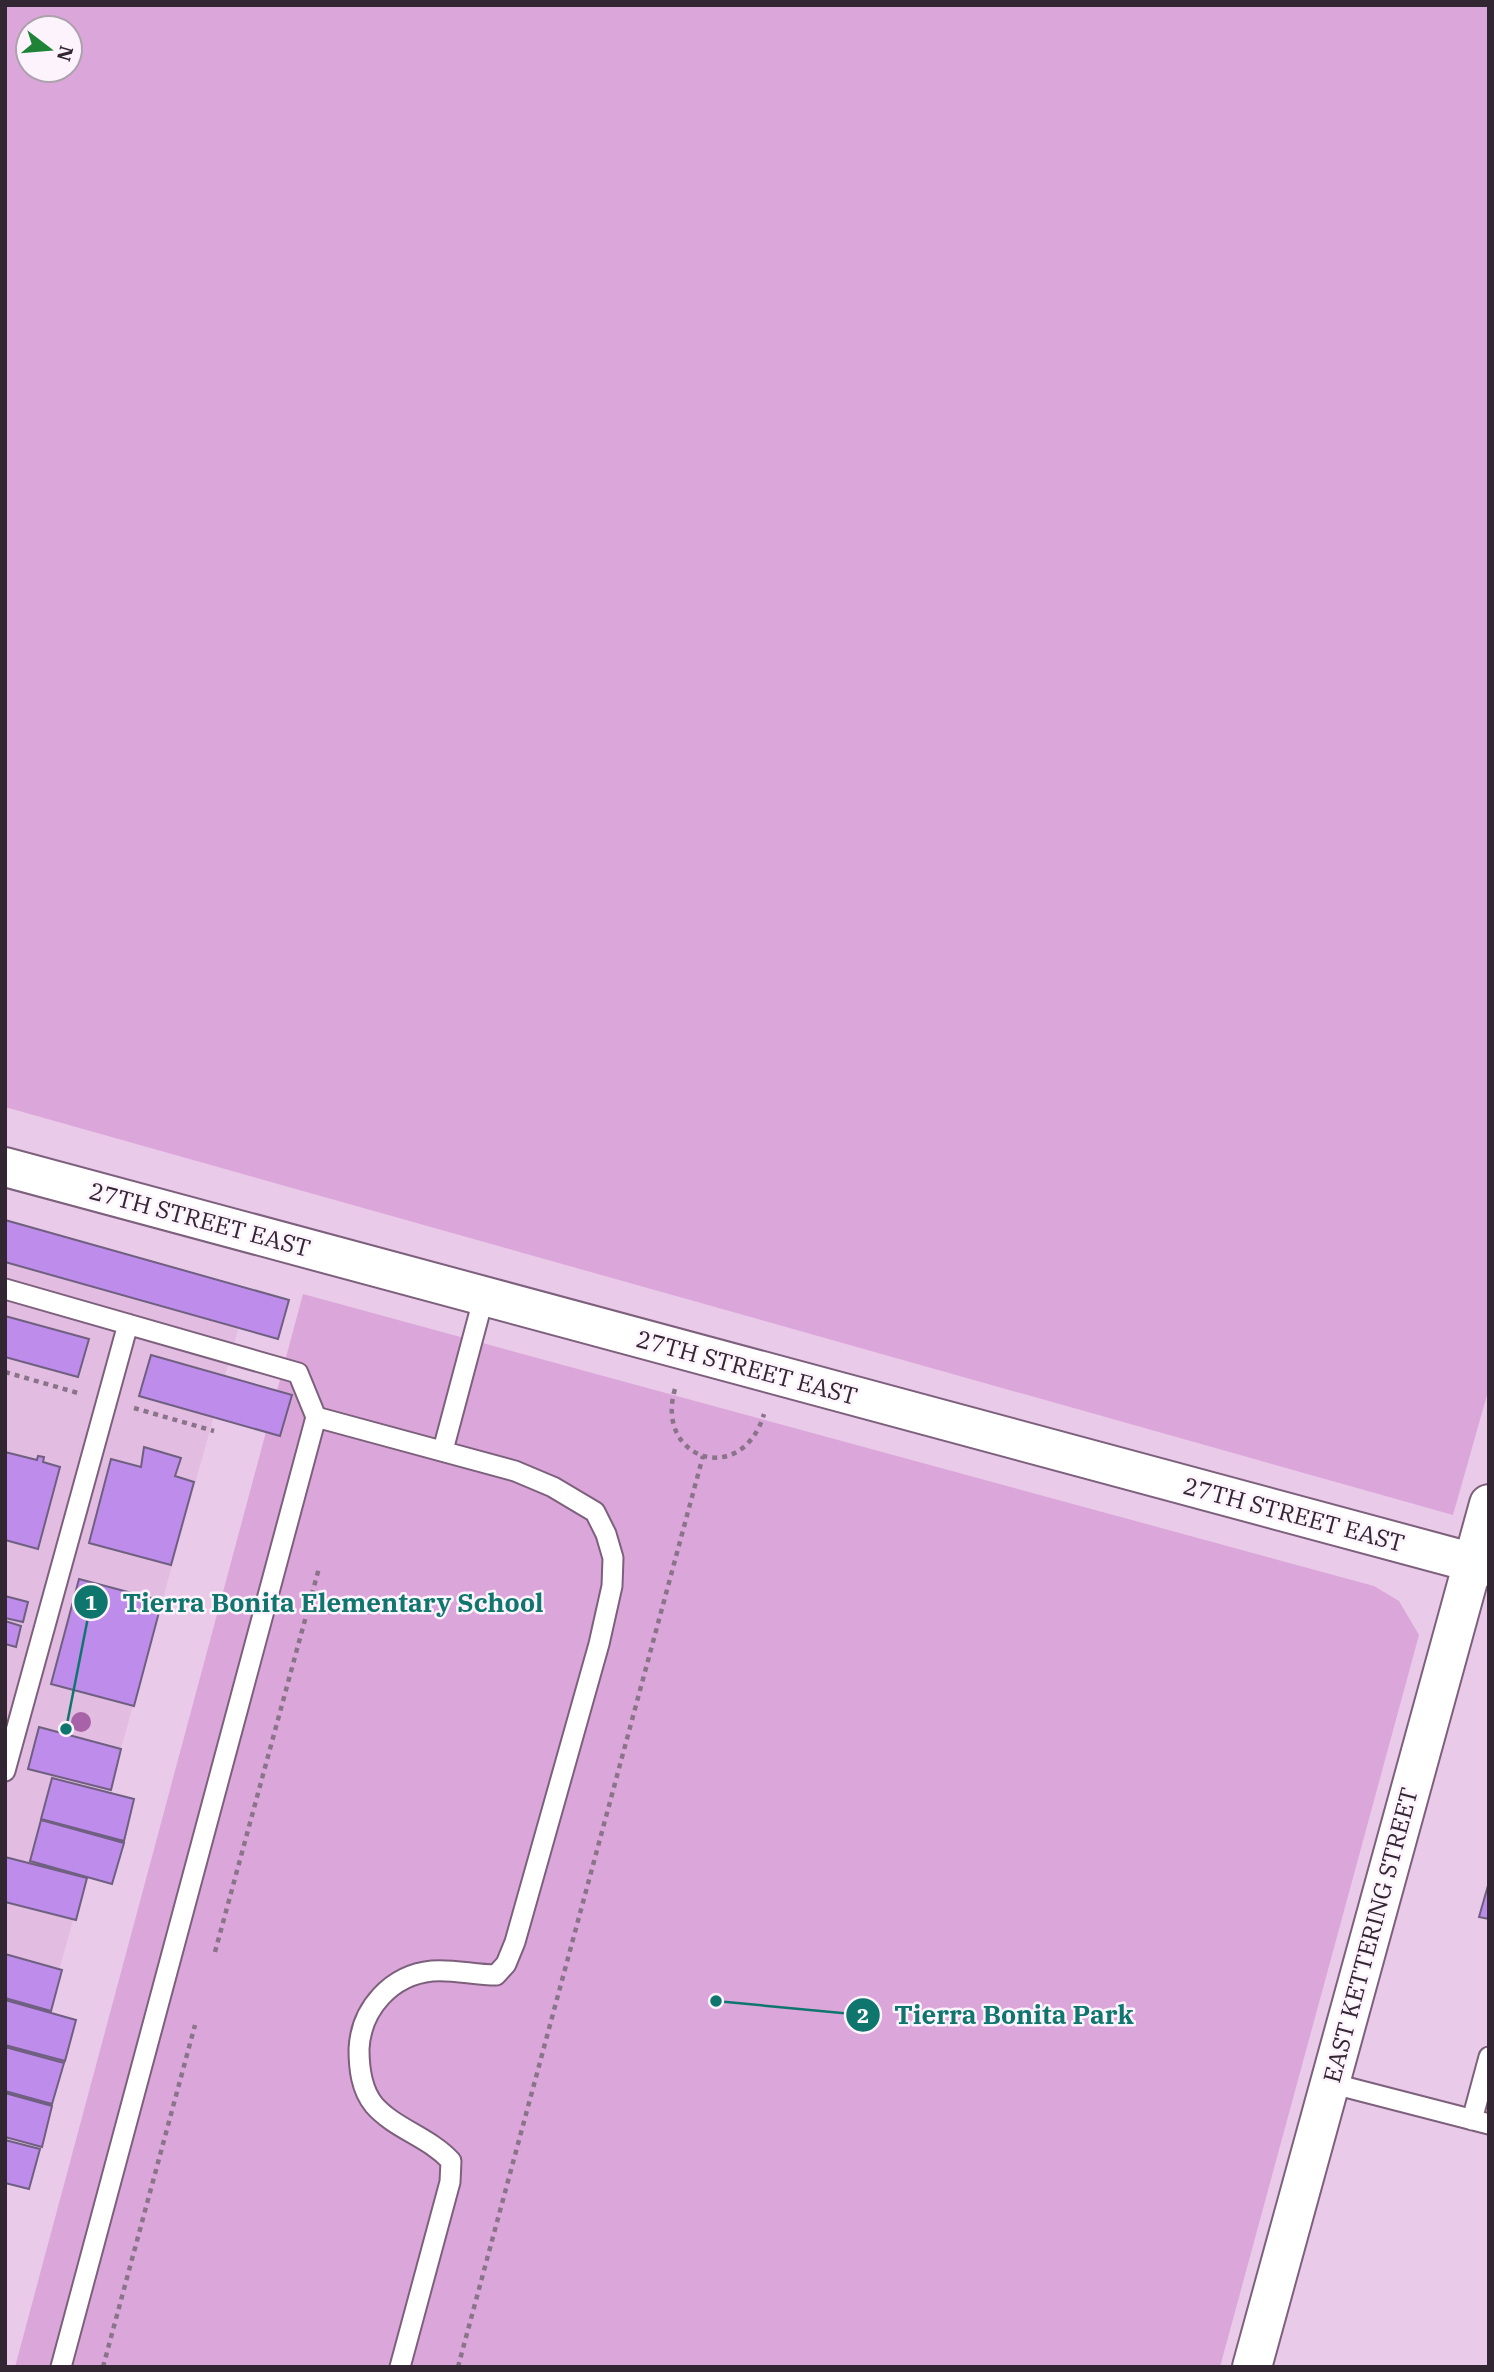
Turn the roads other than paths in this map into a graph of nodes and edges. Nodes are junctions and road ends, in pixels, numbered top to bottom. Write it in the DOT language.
graph roads {
  1 [pos="5,1167"];
  2 [pos="5,1289"];
  3 [pos="484,1296"];
  4 [pos="128,1324"];
  5 [pos="316,1417"];
  6 [pos="443,1450"];
  7 [pos="1489,1504"];
  8 [pos="1480,1565"];
  9 [pos="5,1771"];
  10 [pos="1489,2057"];
  11 [pos="1330,2082"];
  12 [pos="1480,2122"];
  13 [pos="61,2367"];
  14 [pos="400,2367"];
  15 [pos="1252,2367"];
  1 -- 3 [label="street, 27TH STREET EAST"];
  2 -- 4 [label="lane"];
  3 -- 6 [label="lane"];
  3 -- 8 [label="street, 27TH STREET EAST"];
  4 -- 5 [label="lane"];
  4 -- 9 [label="lane"];
  5 -- 6 [label="lane"];
  5 -- 13 [label="lane"];
  6 -- 14 [label="lane"];
  7 -- 8 [label="street, EAST KETTERING STREET"];
  8 -- 11 [label="street, EAST KETTERING STREET"];
  10 -- 12 [label="lane"];
  11 -- 12 [label="lane"];
  11 -- 15 [label="street, EAST KETTERING STREET"];
}
